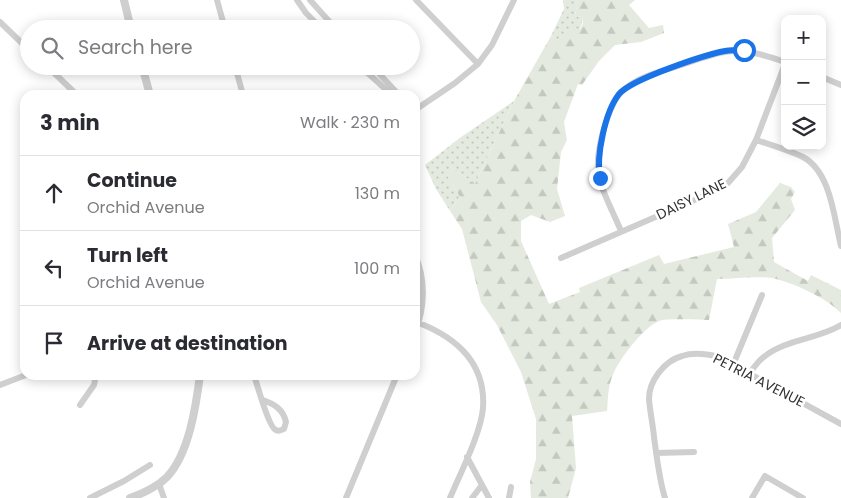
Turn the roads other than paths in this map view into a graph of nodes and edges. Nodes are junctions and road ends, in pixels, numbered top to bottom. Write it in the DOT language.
graph roads {
  1 [pos="124,0"];
  2 [pos="217,0"];
  3 [pos="297,0"];
  4 [pos="310,0"];
  5 [pos="416,0"];
  6 [pos="514,0"];
  7 [pos="129,20"];
  8 [pos="223,20"];
  9 [pos="313,20"];
  10 [pos="328,20"];
  11 [pos="0,22"];
  12 [pos="20,41"];
  13 [pos="781,62"];
  14 [pos="478,64"];
  15 [pos="781,74"];
  16 [pos="56,75"];
  17 [pos="144,75"];
  18 [pos="237,75"];
  19 [pos="370,75"];
  20 [pos="380,75"];
  21 [pos="826,79"];
  22 [pos="841,85"];
  23 [pos="72,90"];
  24 [pos="149,90"];
  25 [pos="242,90"];
  26 [pos="386,90"];
  27 [pos="394,90"];
  28 [pos="420,107"];
  29 [pos="756,140"];
  30 [pos="621,231"];
  31 [pos="841,244"];
  32 [pos="561,258"];
  33 [pos="420,269"];
  34 [pos="762,295"];
  35 [pos="420,318"];
  36 [pos="420,323"];
  37 [pos="841,325"];
  38 [pos="733,365"];
  39 [pos="750,373"];
  40 [pos="20,377"];
  41 [pos="95,380"];
  42 [pos="200,380"];
  43 [pos="256,380"];
  44 [pos="395,380"];
  45 [pos="0,385"];
  46 [pos="262,400"];
  47 [pos="80,405"];
  48 [pos="841,424"];
  49 [pos="694,452"];
  50 [pos="656,453"];
  51 [pos="467,457"];
  52 [pos="150,465"];
  53 [pos="159,484"];
  54 [pos="482,485"];
  55 [pos="511,487"];
  56 [pos="90,498"];
  57 [pos="130,498"];
  58 [pos="164,498"];
  59 [pos="346,498"];
  60 [pos="450,498"];
  61 [pos="472,498"];
  62 [pos="488,498"];
  63 [pos="509,498"];
  64 [pos="665,498"];
  65 [pos="752,498"];
  66 [pos="803,498"];
  1 -- 7 [label="street"];
  2 -- 8 [label="street"];
  3 -- 9 [label="street"];
  4 -- 10 [label="street"];
  5 -- 14 [label="street"];
  6 -- 14 [label="street"];
  11 -- 12 [label="street"];
  13 -- 30 [label="street"];
  14 -- 28 [label="street"];
  15 -- 29 [label="street, DAISY LANE"];
  16 -- 23 [label="street"];
  17 -- 24 [label="street"];
  18 -- 25 [label="street"];
  19 -- 26 [label="street"];
  20 -- 27 [label="street"];
  21 -- 22 [label="street"];
  29 -- 30 [label="street, DAISY LANE"];
  29 -- 31 [label="street"];
  30 -- 32 [label="street, DAISY LANE"];
  33 -- 35 [label="street"];
  34 -- 38 [label="street"];
  36 -- 51 [label="street"];
  37 -- 39 [label="street"];
  38 -- 39 [label="street, PETRIA AVENUE"];
  38 -- 50 [label="street, PETRIA AVENUE"];
  39 -- 48 [label="street, PETRIA AVENUE"];
  40 -- 45 [label="street"];
  41 -- 47 [label="street"];
  42 -- 53 [label="street"];
  43 -- 46 [label="street"];
  44 -- 59 [label="street"];
  46 -- 46 [label="street"];
  49 -- 50 [label="street"];
  50 -- 64 [label="street, PETRIA AVENUE"];
  51 -- 54 [label="street"];
  51 -- 60 [label="street"];
  52 -- 56 [label="street"];
  53 -- 57 [label="street"];
  53 -- 58 [label="street"];
  54 -- 61 [label="street"];
  54 -- 62 [label="street"];
  55 -- 63 [label="street"];
  65 -- 66 [label="street"];
}
